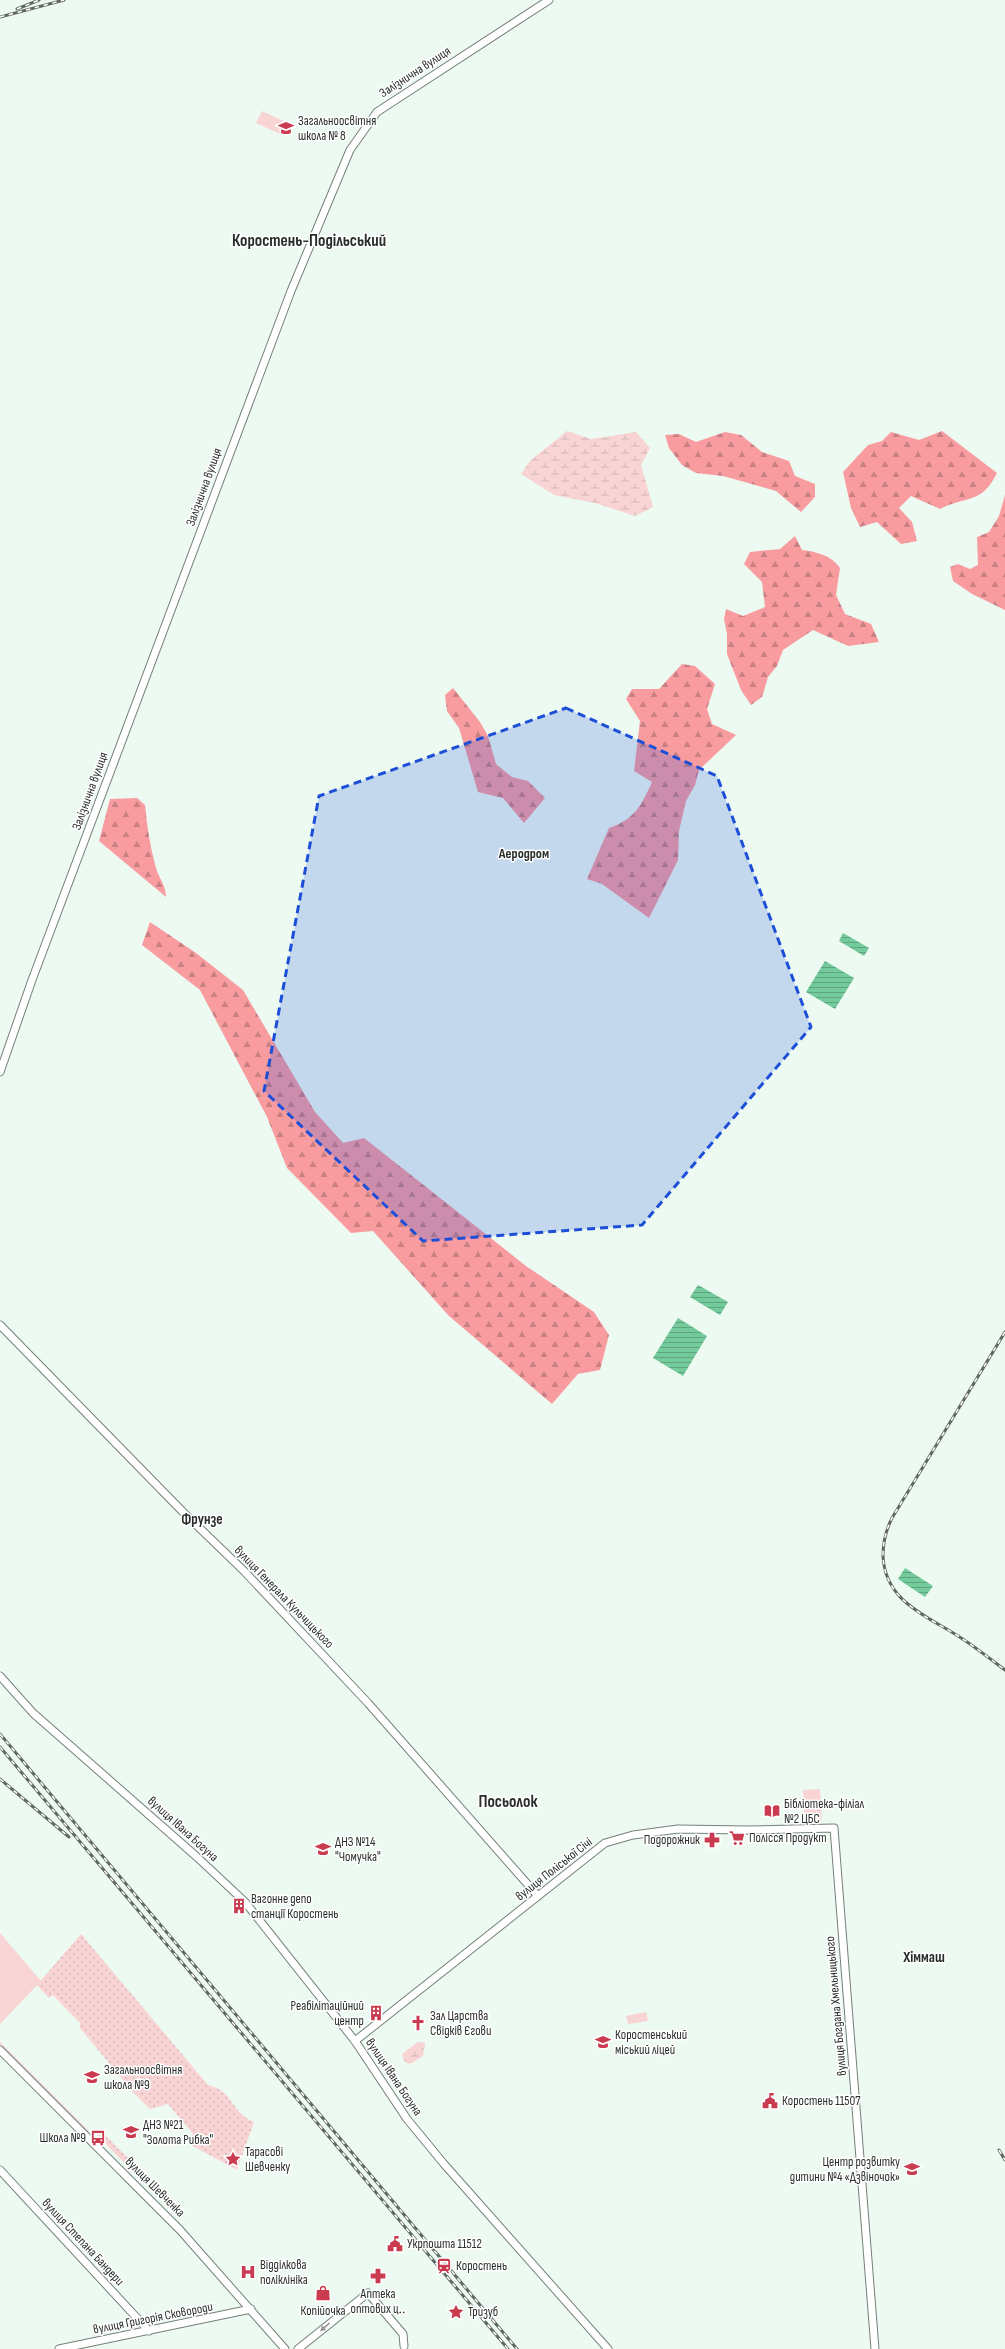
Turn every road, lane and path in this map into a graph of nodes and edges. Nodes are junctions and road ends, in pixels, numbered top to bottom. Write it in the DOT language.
graph roads {
  1 [pos="549,0"];
  2 [pos="0,1072"];
  3 [pos="0,1325"];
  4 [pos="0,1676"];
  5 [pos="834,1828"];
  6 [pos="538,1896"];
  7 [pos="355,2041"];
  8 [pos="0,2050"];
  9 [pos="0,2170"];
  10 [pos="251,2309"];
  11 [pos="149,2331"];
  12 [pos="404,2348"];
  13 [pos="59,2349"];
  14 [pos="285,2349"];
  15 [pos="298,2349"];
  16 [pos="608,2349"];
  17 [pos="875,2349"];
  1 -- 2 [label="street, Залізнична вулиця"];
  3 -- 6 [label="street, вулиця Генерала Кульчицького"];
  4 -- 7 [label="street, вулиця Івана Богуна"];
  5 -- 6 [label="street, вулиця Поліської Січі"];
  5 -- 17 [label="street, вулиця Богдана Хмельницького"];
  6 -- 7 [label="street, вулиця Поліської Січі"];
  7 -- 16 [label="street, вулиця Івана Богуна"];
  8 -- 10 [label="street, вулиця Шевченка"];
  9 -- 11 [label="street, вулиця Степана Бандери"];
  10 -- 11 [label="street, вулиця Григорія Сковороди"];
  10 -- 14 [label="street, вулиця Шевченка"];
  11 -- 13 [label="street, вулиця Григорія Сковороди"];
  12 -- 15 [label="street, one-way"];
}
